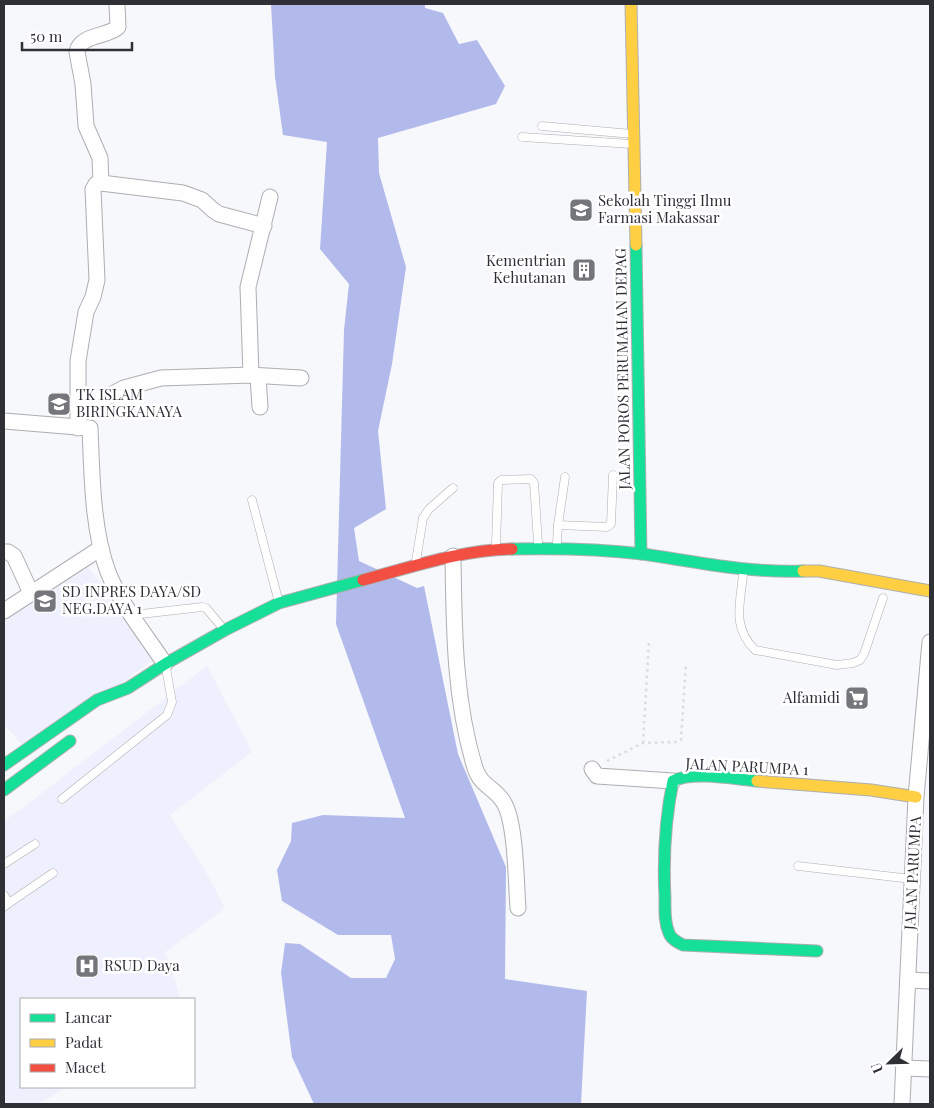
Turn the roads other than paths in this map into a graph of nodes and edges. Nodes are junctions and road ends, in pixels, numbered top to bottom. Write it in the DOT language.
graph roads {
  1 [pos="117,4"];
  2 [pos="631,4"];
  3 [pos="542,126"];
  4 [pos="522,137"];
  5 [pos="634,139"];
  6 [pos="100,183"];
  7 [pos="270,197"];
  8 [pos="264,226"];
  9 [pos="255,376"];
  10 [pos="300,378"];
  11 [pos="78,398"];
  12 [pos="260,407"];
  13 [pos="4,421"];
  14 [pos="78,428"];
  15 [pos="613,475"];
  16 [pos="565,477"];
  17 [pos="453,488"];
  18 [pos="252,500"];
  19 [pos="558,526"];
  20 [pos="101,548"];
  21 [pos="539,548"];
  22 [pos="557,548"];
  23 [pos="496,549"];
  24 [pos="4,552"];
  25 [pos="641,554"];
  26 [pos="453,556"];
  27 [pos="412,566"];
  28 [pos="743,570"];
  29 [pos="783,572"];
  30 [pos="809,583"];
  31 [pos="930,591"];
  32 [pos="30,593"];
  33 [pos="883,598"];
  34 [pos="279,603"];
  35 [pos="4,611"];
  36 [pos="132,615"];
  37 [pos="225,630"];
  38 [pos="930,642"];
  39 [pos="165,664"];
  40 [pos="128,688"];
  41 [pos="112,707"];
  42 [pos="83,732"];
  43 [pos="5,760"];
  44 [pos="592,768"];
  45 [pos="673,781"];
  46 [pos="4,790"];
  47 [pos="916,797"];
  48 [pos="62,799"];
  49 [pos="35,844"];
  50 [pos="4,864"];
  51 [pos="798,866"];
  52 [pos="53,873"];
  53 [pos="912,879"];
  54 [pos="4,895"];
  55 [pos="6,905"];
  56 [pos="518,908"];
  57 [pos="818,952"];
  58 [pos="908,980"];
  59 [pos="930,982"];
  60 [pos="904,1068"];
  61 [pos="930,1069"];
  62 [pos="902,1104"];
  1 -- 6 [label="street"];
  2 -- 5 [label="main road, JALAN POROS PERUMAHAN DEPAG"];
  3 -- 5 [label="lane"];
  4 -- 5 [label="lane"];
  5 -- 25 [label="main road, JALAN POROS PERUMAHAN DEPAG"];
  6 -- 8 [label="street"];
  6 -- 11 [label="street"];
  7 -- 8 [label="street"];
  8 -- 9 [label="street"];
  9 -- 10 [label="street"];
  9 -- 11 [label="street"];
  9 -- 12 [label="street"];
  11 -- 14 [label="street"];
  13 -- 14 [label="street"];
  14 -- 20 [label="street"];
  15 -- 19 [label="lane"];
  16 -- 19 [label="lane"];
  17 -- 27 [label="lane"];
  18 -- 34 [label="lane"];
  19 -- 22 [label="lane"];
  20 -- 32 [label="street"];
  20 -- 36 [label="street"];
  21 -- 22 [label="main road"];
  21 -- 23 [label="main road"];
  21 -- 23 [label="lane"];
  22 -- 25 [label="main road"];
  23 -- 26 [label="main road"];
  24 -- 32 [label="street"];
  25 -- 28 [label="main road"];
  26 -- 27 [label="main road"];
  26 -- 56 [label="street"];
  27 -- 34 [label="main road"];
  28 -- 29 [label="main road"];
  28 -- 33 [label="lane"];
  29 -- 30 [label="main road"];
  29 -- 31 [label="main road"];
  32 -- 35 [label="street"];
  34 -- 37 [label="main road"];
  36 -- 37 [label="lane"];
  36 -- 39 [label="street"];
  37 -- 39 [label="main road"];
  38 -- 47 [label="street, JALAN PARUMPA"];
  39 -- 40 [label="main road"];
  39 -- 48 [label="lane"];
  40 -- 41 [label="main road"];
  40 -- 43 [label="main road"];
  42 -- 46 [label="main road"];
  44 -- 45 [label="street"];
  45 -- 47 [label="main road, JALAN PARUMPA 1"];
  45 -- 57 [label="main road, JALAN PARUMPA 1"];
  47 -- 53 [label="street, JALAN PARUMPA"];
  49 -- 50 [label="lane"];
  51 -- 53 [label="lane"];
  52 -- 55 [label="lane"];
  53 -- 58 [label="street, JALAN PARUMPA"];
  54 -- 55 [label="lane"];
  58 -- 59 [label="street"];
  58 -- 60 [label="street, JALAN PARUMPA"];
  60 -- 61 [label="street"];
  60 -- 62 [label="street, JALAN PARUMPA"];
}
